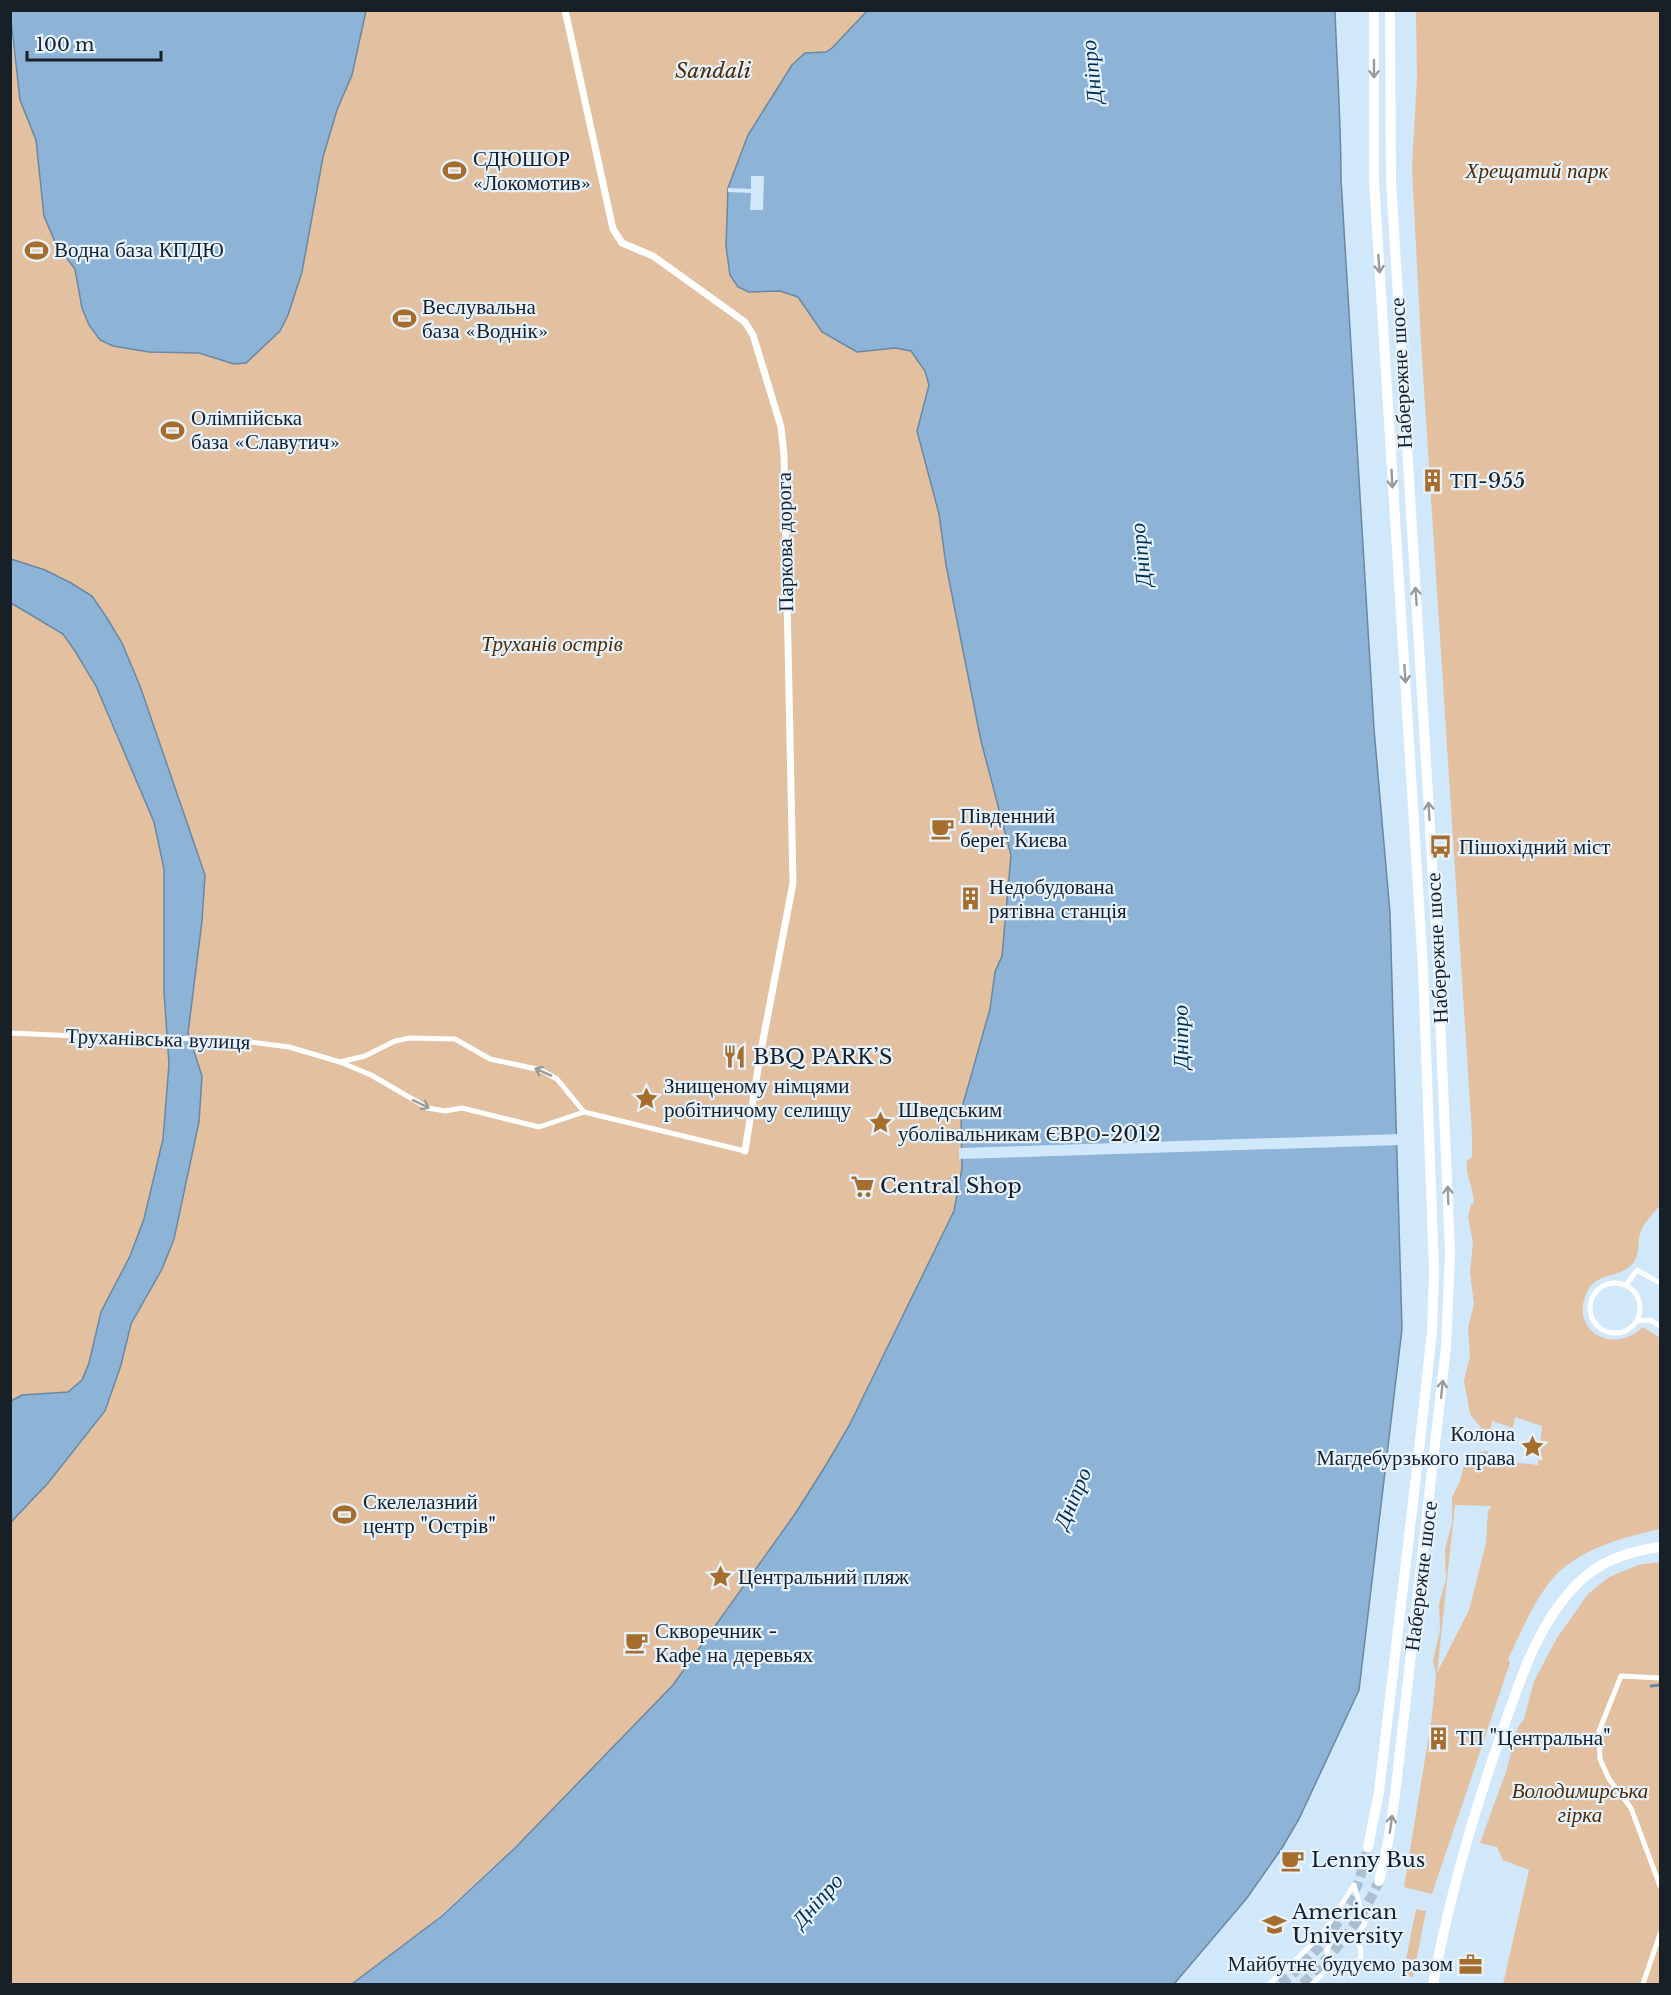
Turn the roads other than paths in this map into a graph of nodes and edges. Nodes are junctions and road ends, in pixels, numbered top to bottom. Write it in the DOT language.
graph roads {
  1 [pos="565,10"];
  2 [pos="1374,10"];
  3 [pos="1390,10"];
  4 [pos="10,1034"];
  5 [pos="340,1062"];
  6 [pos="584,1112"];
  7 [pos="745,1151"];
  8 [pos="1660,1282"];
  9 [pos="1630,1287"];
  10 [pos="1641,1311"];
  11 [pos="1660,1326"];
  12 [pos="1660,1547"];
  13 [pos="1660,1678"];
  14 [pos="1368,1847"];
  15 [pos="1379,1881"];
  16 [pos="1660,1886"];
  17 [pos="1660,1934"];
  18 [pos="1321,1936"];
  19 [pos="1355,1939"];
  20 [pos="1330,1944"];
  21 [pos="1332,1965"];
  22 [pos="1272,1984"];
  23 [pos="1312,1984"];
  24 [pos="1433,1984"];
  25 [pos="1643,1984"];
  1 -- 7 [label="street, Паркова дорога"];
  2 -- 14 [label="main road, Набережне шосе, one-way"];
  15 -- 3 [label="main road, Набережне шосе, one-way"];
  4 -- 5 [label="street, Труханівська вулиця"];
  5 -- 6 [label="street, Труханівська вулиця, one-way"];
  6 -- 5 [label="street, one-way"];
  6 -- 7 [label="street"];
  8 -- 9 [label="street"];
  9 -- 10 [label="street"];
  9 -- 10 [label="street"];
  10 -- 11 [label="street"];
  12 -- 24 [label="main road"];
  13 -- 16 [label="street"];
  17 -- 25 [label="street"];
  18 -- 19 [label="street"];
  18 -- 20 [label="street"];
  18 -- 22 [label="street"];
  19 -- 20 [label="street"];
  19 -- 21 [label="street"];
  20 -- 21 [label="street"];
  21 -- 23 [label="street"];
}
